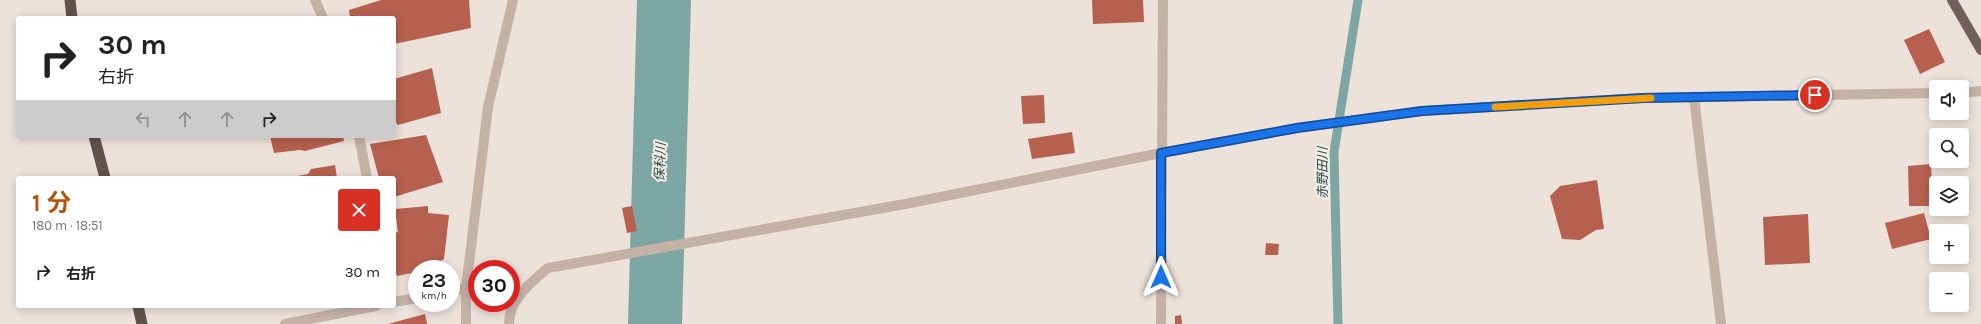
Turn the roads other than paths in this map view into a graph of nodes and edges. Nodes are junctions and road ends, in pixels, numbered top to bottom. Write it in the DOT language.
graph roads {
  1 [pos="70,0"];
  2 [pos="315,0"];
  3 [pos="513,0"];
  4 [pos="1163,0"];
  5 [pos="1952,0"];
  6 [pos="72,16"];
  7 [pos="322,16"];
  8 [pos="1981,50"];
  9 [pos="1981,91"];
  10 [pos="1969,92"];
  11 [pos="1929,93"];
  12 [pos="1694,97"];
  13 [pos="95,138"];
  14 [pos="359,138"];
  15 [pos="1161,153"];
  16 [pos="104,176"];
  17 [pos="367,176"];
  18 [pos="466,288"];
  19 [pos="460,289"];
  20 [pos="408,300"];
  21 [pos="396,302"];
  22 [pos="138,308"];
  23 [pos="366,308"];
  24 [pos="142,324"];
  25 [pos="285,324"];
  26 [pos="466,324"];
  27 [pos="509,324"];
  28 [pos="1161,324"];
  29 [pos="1721,324"];
  1 -- 6 [label="highway"];
  2 -- 7 [label="street"];
  3 -- 18 [label="street"];
  4 -- 15 [label="street"];
  5 -- 8 [label="main road"];
  9 -- 10 [label="street"];
  11 -- 12 [label="street"];
  12 -- 15 [label="street"];
  12 -- 29 [label="street"];
  13 -- 16 [label="highway"];
  14 -- 17 [label="street"];
  15 -- 27 [label="street"];
  15 -- 28 [label="street"];
  18 -- 19 [label="street"];
  18 -- 26 [label="street"];
  20 -- 21 [label="street"];
  22 -- 24 [label="highway"];
  23 -- 25 [label="street"];
}
